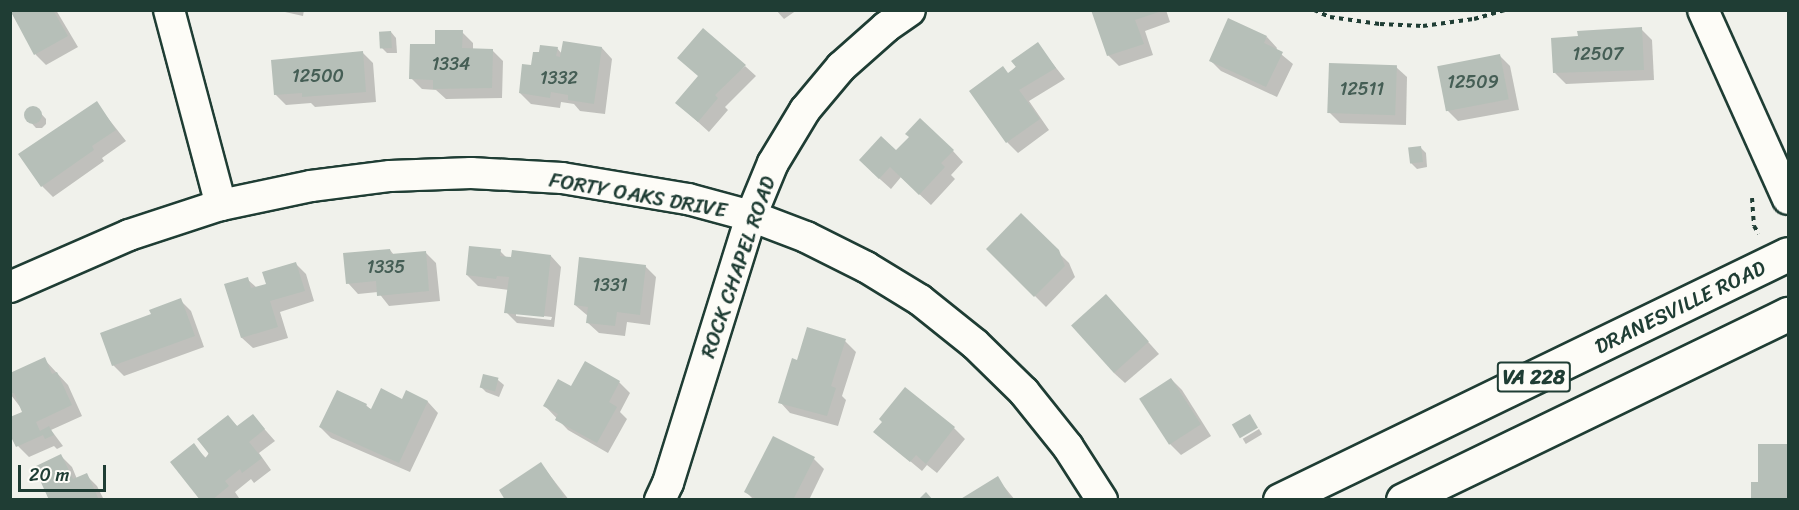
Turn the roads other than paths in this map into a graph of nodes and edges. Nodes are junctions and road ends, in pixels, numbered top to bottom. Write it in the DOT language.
graph roads {
  1 [pos="169,10"];
  2 [pos="910,10"];
  3 [pos="1703,10"];
  4 [pos="1788,199"];
  5 [pos="221,205"];
  6 [pos="751,216"];
  7 [pos="1779,259"];
  8 [pos="10,287"];
  9 [pos="1788,314"];
  10 [pos="660,500"];
  11 [pos="1102,500"];
  12 [pos="1280,500"];
  13 [pos="1403,500"];
  1 -- 5 [label="street"];
  2 -- 6 [label="street, ROCK CHAPEL ROAD"];
  3 -- 4 [label="street"];
  5 -- 6 [label="street, FORTY OAKS DRIVE"];
  5 -- 8 [label="street, FORTY OAKS DRIVE"];
  6 -- 10 [label="street, ROCK CHAPEL ROAD"];
  6 -- 11 [label="street, FORTY OAKS DRIVE"];
  7 -- 12 [label="main road, DRANESVILLE ROAD / VA 228"];
  9 -- 13 [label="main road, VA 228"];
}
